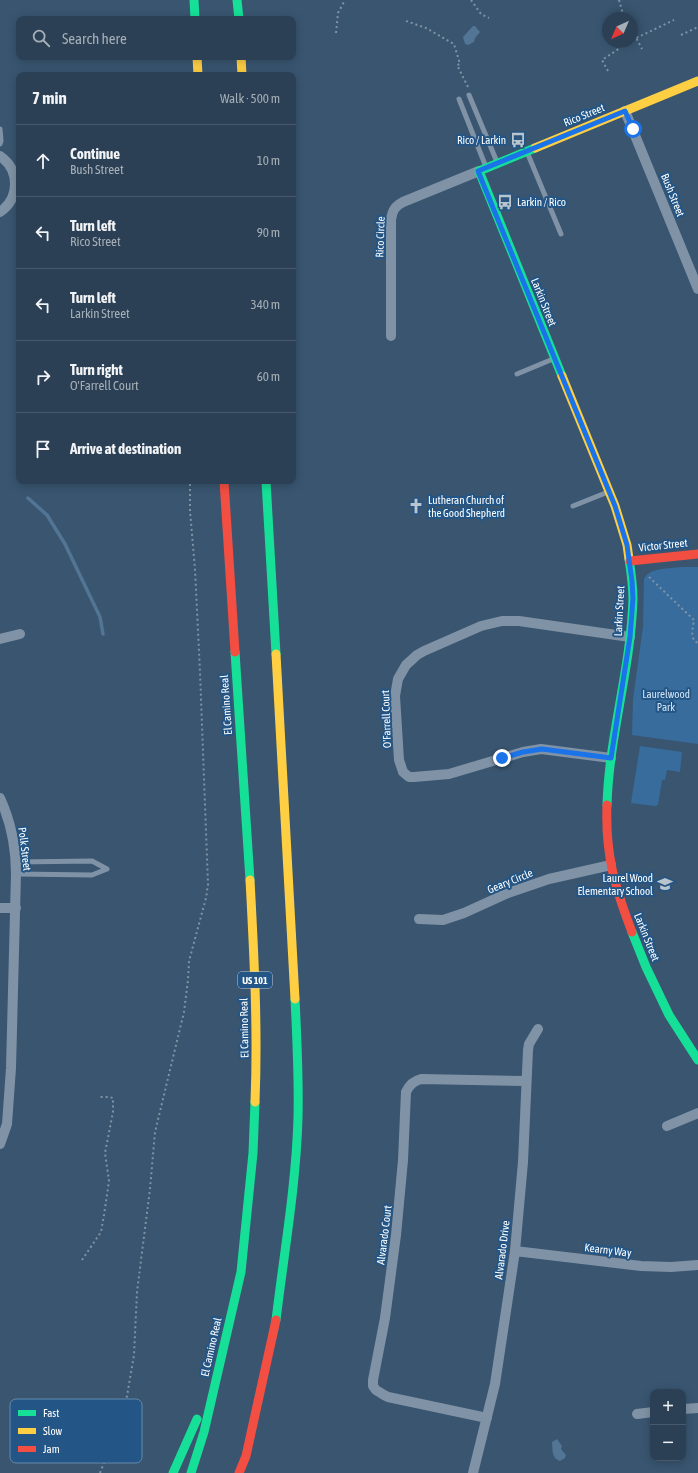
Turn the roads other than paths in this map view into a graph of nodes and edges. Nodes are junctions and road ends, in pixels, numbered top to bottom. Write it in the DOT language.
graph roads {
  1 [pos="194,0"];
  2 [pos="237,0"];
  3 [pos="195,16"];
  4 [pos="238,16"];
  5 [pos="197,60"];
  6 [pos="241,60"];
  7 [pos="198,72"];
  8 [pos="242,72"];
  9 [pos="698,81"];
  10 [pos="469,95"];
  11 [pos="459,99"];
  12 [pos="625,111"];
  13 [pos="0,129"];
  14 [pos="0,144"];
  15 [pos="527,151"];
  16 [pos="0,156"];
  17 [pos="497,163"];
  18 [pos="482,169"];
  19 [pos="0,212"];
  20 [pos="561,234"];
  21 [pos="698,289"];
  22 [pos="391,336"];
  23 [pos="554,359"];
  24 [pos="517,374"];
  25 [pos="224,484"];
  26 [pos="266,484"];
  27 [pos="609,492"];
  28 [pos="573,506"];
  29 [pos="698,554"];
  30 [pos="630,561"];
  31 [pos="20,634"];
  32 [pos="630,637"];
  33 [pos="0,639"];
  34 [pos="611,758"];
  35 [pos="0,798"];
  36 [pos="16,862"];
  37 [pos="611,865"];
  38 [pos="16,874"];
  39 [pos="0,908"];
  40 [pos="16,908"];
  41 [pos="419,919"];
  42 [pos="538,1029"];
  43 [pos="698,1060"];
  44 [pos="526,1080"];
  45 [pos="698,1113"];
  46 [pos="667,1126"];
  47 [pos="0,1144"];
  48 [pos="515,1251"];
  49 [pos="698,1265"];
  50 [pos="223,1351"];
  51 [pos="698,1408"];
  52 [pos="686,1409"];
  53 [pos="650,1412"];
  54 [pos="637,1414"];
  55 [pos="486,1418"];
  56 [pos="246,1456"];
  57 [pos="173,1473"];
  58 [pos="191,1473"];
  59 [pos="239,1473"];
  60 [pos="242,1473"];
  61 [pos="473,1473"];
  1 -- 3 [label="main road"];
  2 -- 4 [label="main road"];
  5 -- 7 [label="main road"];
  6 -- 8 [label="main road"];
  9 -- 12 [label="main road, Rico Street"];
  10 -- 17 [label="lane"];
  11 -- 18 [label="lane"];
  12 -- 15 [label="main road, Rico Street"];
  12 -- 21 [label="street, Bush Street"];
  13 -- 14 [label="lane"];
  15 -- 17 [label="main road, Rico Street"];
  15 -- 20 [label="lane"];
  16 -- 19 [label="street"];
  17 -- 18 [label="main road, Rico Street"];
  18 -- 22 [label="street, Rico Circle"];
  18 -- 23 [label="main road, Larkin Street"];
  23 -- 24 [label="lane"];
  23 -- 27 [label="main road, Larkin Street"];
  25 -- 50 [label="main road, El Camino Real / US 101"];
  26 -- 56 [label="main road"];
  27 -- 28 [label="lane"];
  27 -- 30 [label="main road, Larkin Street"];
  29 -- 30 [label="main road, Victor Street"];
  30 -- 32 [label="main road, Larkin Street"];
  31 -- 33 [label="street"];
  32 -- 34 [label="main road, Larkin Street"];
  32 -- 34 [label="street, O'Farrell Court"];
  34 -- 37 [label="main road, Larkin Street"];
  35 -- 36 [label="street, Polk Street"];
  36 -- 38 [label="street, Polk Street"];
  36 -- 38 [label="lane"];
  37 -- 41 [label="street, Geary Circle"];
  37 -- 43 [label="main road, Larkin Street"];
  38 -- 40 [label="street, Polk Street"];
  39 -- 40 [label="street"];
  40 -- 47 [label="street, Polk Street"];
  42 -- 44 [label="street, Alvarado Drive"];
  44 -- 48 [label="street, Alvarado Drive"];
  44 -- 55 [label="street, Alvarado Court"];
  45 -- 46 [label="street"];
  48 -- 49 [label="street, Kearny Way"];
  48 -- 55 [label="street, Alvarado Drive"];
  50 -- 57 [label="main road"];
  50 -- 58 [label="main road, El Camino Real / US 101"];
  51 -- 52 [label="street"];
  53 -- 54 [label="street"];
  55 -- 61 [label="street, Alvarado Drive"];
  56 -- 59 [label="main road"];
  56 -- 60 [label="main road"];
}
